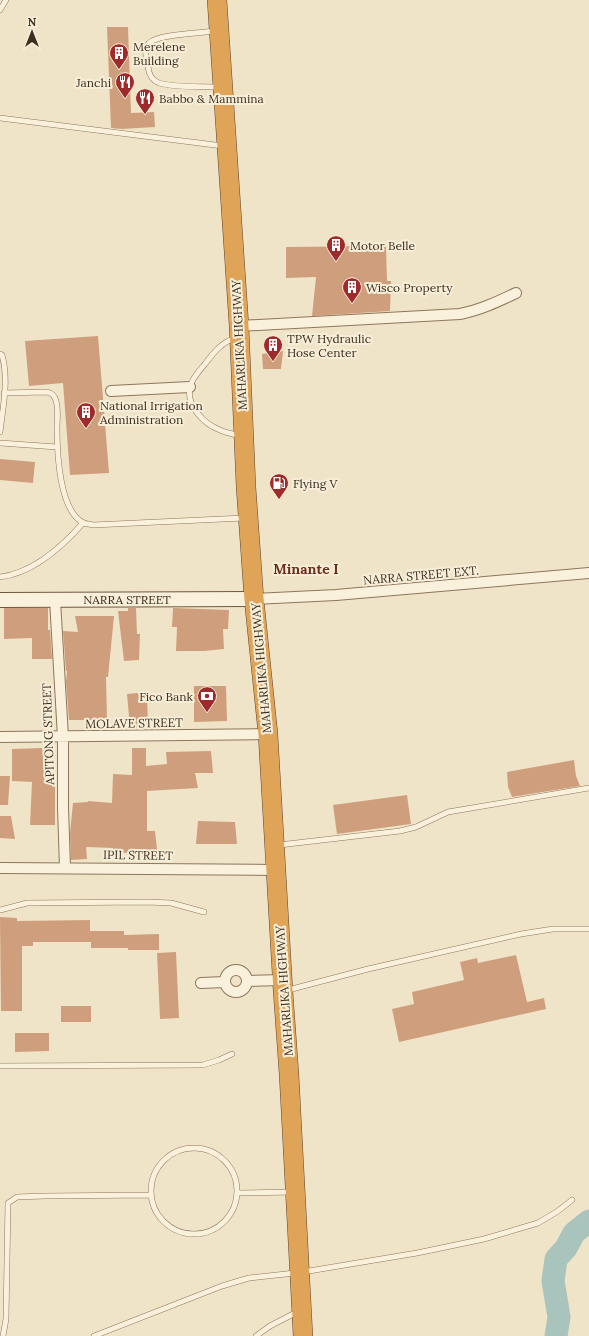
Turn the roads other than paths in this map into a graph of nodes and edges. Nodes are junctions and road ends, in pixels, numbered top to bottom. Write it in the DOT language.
graph roads {
  1 [pos="6,0"];
  2 [pos="217,0"];
  3 [pos="0,10"];
  4 [pos="219,31"];
  5 [pos="223,87"];
  6 [pos="0,118"];
  7 [pos="226,147"];
  8 [pos="516,293"];
  9 [pos="239,331"];
  10 [pos="0,354"];
  11 [pos="190,387"];
  12 [pos="111,391"];
  13 [pos="4,393"];
  14 [pos="0,432"];
  15 [pos="243,437"];
  16 [pos="0,443"];
  17 [pos="57,447"];
  18 [pos="249,518"];
  19 [pos="83,522"];
  20 [pos="589,573"];
  21 [pos="0,577"];
  22 [pos="254,599"];
  23 [pos="0,600"];
  24 [pos="55,600"];
  25 [pos="268,734"];
  26 [pos="0,737"];
  27 [pos="63,737"];
  28 [pos="589,788"];
  29 [pos="274,845"];
  30 [pos="0,868"];
  31 [pos="65,868"];
  32 [pos="276,870"];
  33 [pos="0,910"];
  34 [pos="204,912"];
  35 [pos="589,929"];
  36 [pos="225,982"];
  37 [pos="248,982"];
  38 [pos="201,983"];
  39 [pos="282,985"];
  40 [pos="232,1054"];
  41 [pos="0,1066"];
  42 [pos="296,1192"];
  43 [pos="238,1193"];
  44 [pos="151,1195"];
  45 [pos="572,1200"];
  46 [pos="299,1272"];
  47 [pos="301,1310"];
  48 [pos="303,1334"];
  49 [pos="3,1336"];
  50 [pos="94,1336"];
  51 [pos="256,1336"];
  1 -- 3 [label="lane"];
  2 -- 4 [label="highway, MAHARLIKA HIGHWAY"];
  4 -- 5 [label="highway, MAHARLIKA HIGHWAY"];
  4 -- 5 [label="lane"];
  5 -- 7 [label="highway, MAHARLIKA HIGHWAY"];
  6 -- 7 [label="lane"];
  7 -- 9 [label="highway, MAHARLIKA HIGHWAY"];
  8 -- 9 [label="street"];
  9 -- 11 [label="lane"];
  9 -- 15 [label="highway, MAHARLIKA HIGHWAY"];
  10 -- 13 [label="lane"];
  11 -- 12 [label="street"];
  11 -- 15 [label="lane"];
  13 -- 14 [label="lane"];
  13 -- 17 [label="lane"];
  15 -- 18 [label="highway, MAHARLIKA HIGHWAY"];
  16 -- 17 [label="lane"];
  17 -- 19 [label="lane"];
  18 -- 19 [label="lane"];
  18 -- 22 [label="highway, MAHARLIKA HIGHWAY"];
  19 -- 21 [label="lane"];
  20 -- 22 [label="street, NARRA STREET EXT."];
  22 -- 24 [label="street, NARRA STREET"];
  22 -- 25 [label="highway, MAHARLIKA HIGHWAY"];
  23 -- 24 [label="street, NARRA STREET"];
  24 -- 27 [label="street, APITONG STREET"];
  25 -- 27 [label="street, MOLAVE STREET"];
  25 -- 29 [label="highway, MAHARLIKA HIGHWAY"];
  26 -- 27 [label="street, MOLAVE STREET"];
  27 -- 31 [label="street, APITONG STREET"];
  28 -- 29 [label="lane"];
  29 -- 32 [label="highway, MAHARLIKA HIGHWAY"];
  30 -- 31 [label="street, IPIL STREET"];
  31 -- 32 [label="street, IPIL STREET"];
  32 -- 39 [label="highway, MAHARLIKA HIGHWAY"];
  33 -- 34 [label="lane"];
  35 -- 39 [label="lane"];
  36 -- 37 [label="street"];
  36 -- 37 [label="street"];
  36 -- 38 [label="street"];
  37 -- 39 [label="street"];
  39 -- 42 [label="highway, MAHARLIKA HIGHWAY"];
  40 -- 41 [label="lane"];
  42 -- 43 [label="lane"];
  42 -- 46 [label="highway, MAHARLIKA HIGHWAY"];
  43 -- 44 [label="lane"];
  43 -- 44 [label="lane"];
  44 -- 49 [label="lane"];
  45 -- 46 [label="lane"];
  46 -- 47 [label="highway, MAHARLIKA HIGHWAY"];
  46 -- 50 [label="lane"];
  47 -- 48 [label="highway, MAHARLIKA HIGHWAY"];
  47 -- 51 [label="lane"];
}
